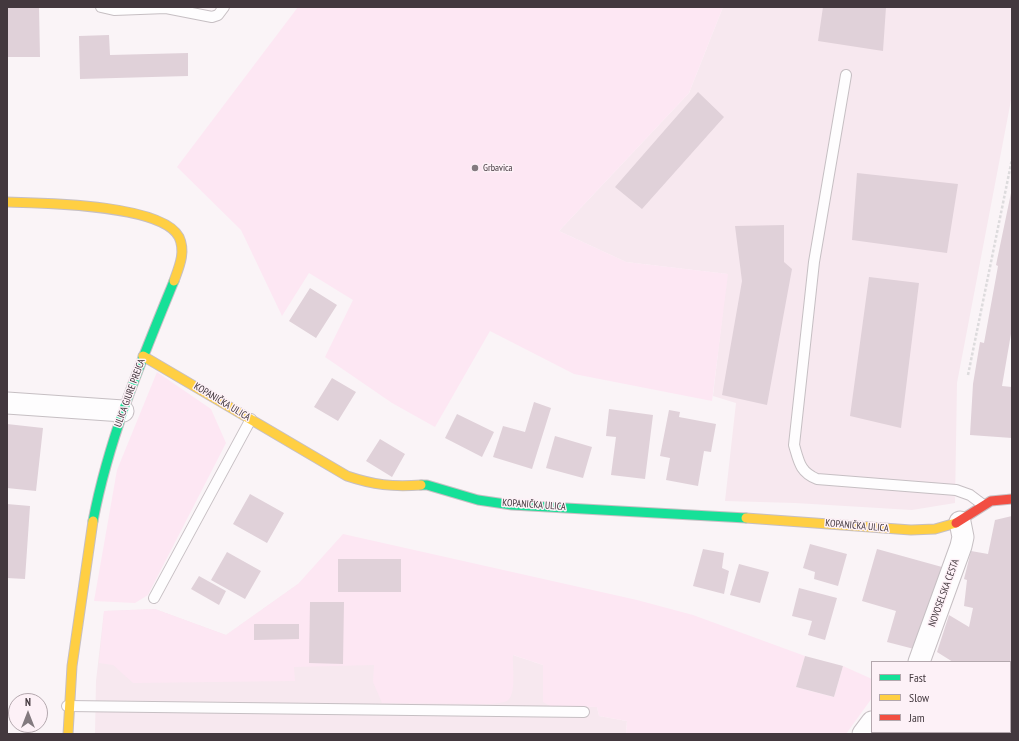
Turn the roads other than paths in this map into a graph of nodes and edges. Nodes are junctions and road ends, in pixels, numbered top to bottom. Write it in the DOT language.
graph roads {
  1 [pos="100,7"];
  2 [pos="224,7"];
  3 [pos="846,75"];
  4 [pos="7,202"];
  5 [pos="143,356"];
  6 [pos="7,403"];
  7 [pos="123,411"];
  8 [pos="251,419"];
  9 [pos="1012,499"];
  10 [pos="982,504"];
  11 [pos="960,522"];
  12 [pos="154,598"];
  13 [pos="919,661"];
  14 [pos="67,706"];
  15 [pos="584,712"];
  16 [pos="871,723"];
  17 [pos="68,734"];
  18 [pos="863,734"];
  1 -- 2 [label="lane"];
  3 -- 10 [label="lane"];
  4 -- 5 [label="street, ULICA GJURE PREJCA"];
  5 -- 7 [label="street, ULICA GJURE PREJCA"];
  5 -- 8 [label="street, KOPANIČKA ULICA"];
  6 -- 7 [label="street"];
  7 -- 14 [label="street, ULICA GJURE PREJCA"];
  8 -- 11 [label="street, KOPANIČKA ULICA"];
  8 -- 12 [label="lane"];
  9 -- 10 [label="street"];
  10 -- 11 [label="street"];
  11 -- 13 [label="street, NOVOSELSKA CESTA"];
  14 -- 15 [label="lane"];
  14 -- 17 [label="street, ULICA GJURE PREJCA"];
  16 -- 18 [label="street"];
}
